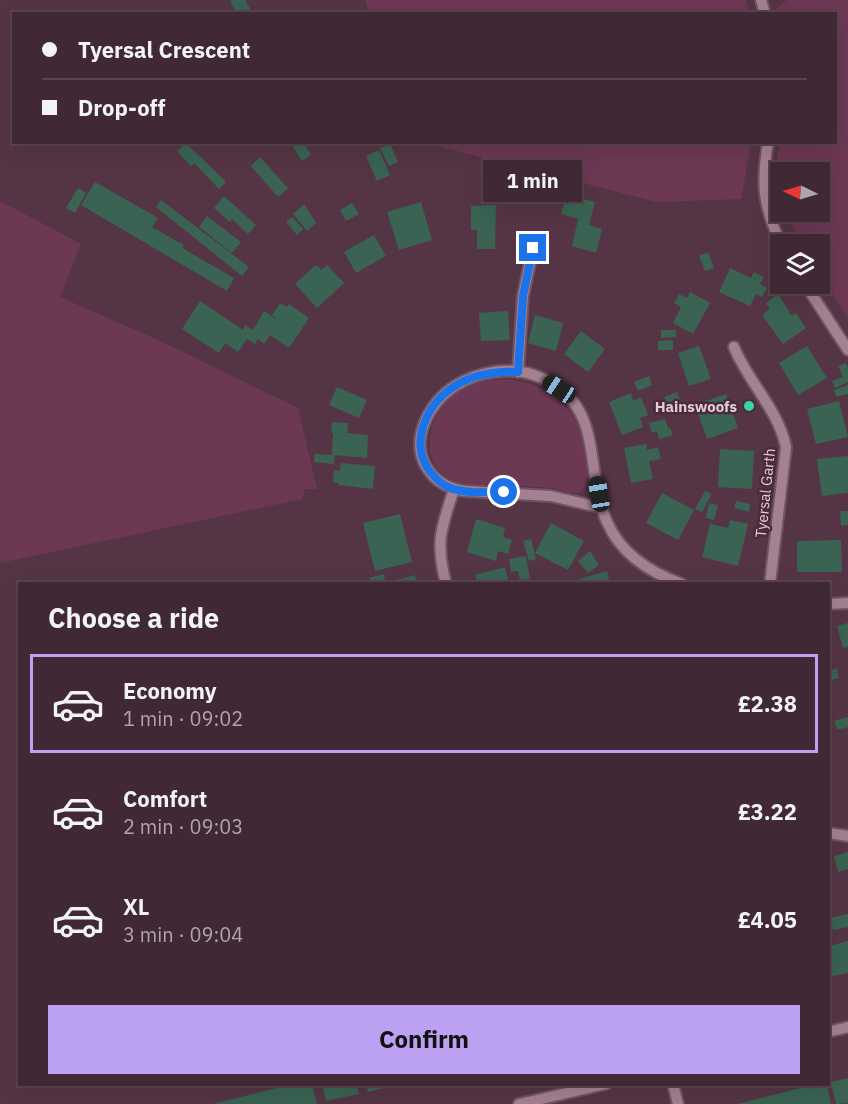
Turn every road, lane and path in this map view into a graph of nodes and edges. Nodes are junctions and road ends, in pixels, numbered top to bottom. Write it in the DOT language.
graph roads {
  1 [pos="768,144"];
  2 [pos="776,234"];
  3 [pos="533,248"];
  4 [pos="812,294"];
  5 [pos="734,346"];
  6 [pos="848,350"];
  7 [pos="518,372"];
  8 [pos="454,489"];
  9 [pos="602,508"];
  10 [pos="668,581"];
  11 [pos="446,582"];
  12 [pos="770,582"];
  13 [pos="848,603"];
  14 [pos="830,604"];
  15 [pos="830,833"];
  16 [pos="848,836"];
  17 [pos="848,1027"];
  18 [pos="830,1032"];
  19 [pos="597,1086"];
  20 [pos="674,1086"];
  21 [pos="519,1104"];
  22 [pos="678,1104"];
  1 -- 2 [label="street"];
  3 -- 7 [label="street"];
  4 -- 6 [label="street"];
  5 -- 12 [label="street, Tyersal Garth"];
  7 -- 8 [label="street"];
  7 -- 9 [label="street"];
  8 -- 9 [label="street"];
  8 -- 11 [label="street"];
  9 -- 10 [label="street"];
  13 -- 14 [label="street"];
  15 -- 16 [label="street"];
  17 -- 18 [label="street"];
  19 -- 21 [label="street"];
  20 -- 22 [label="street"];
}
